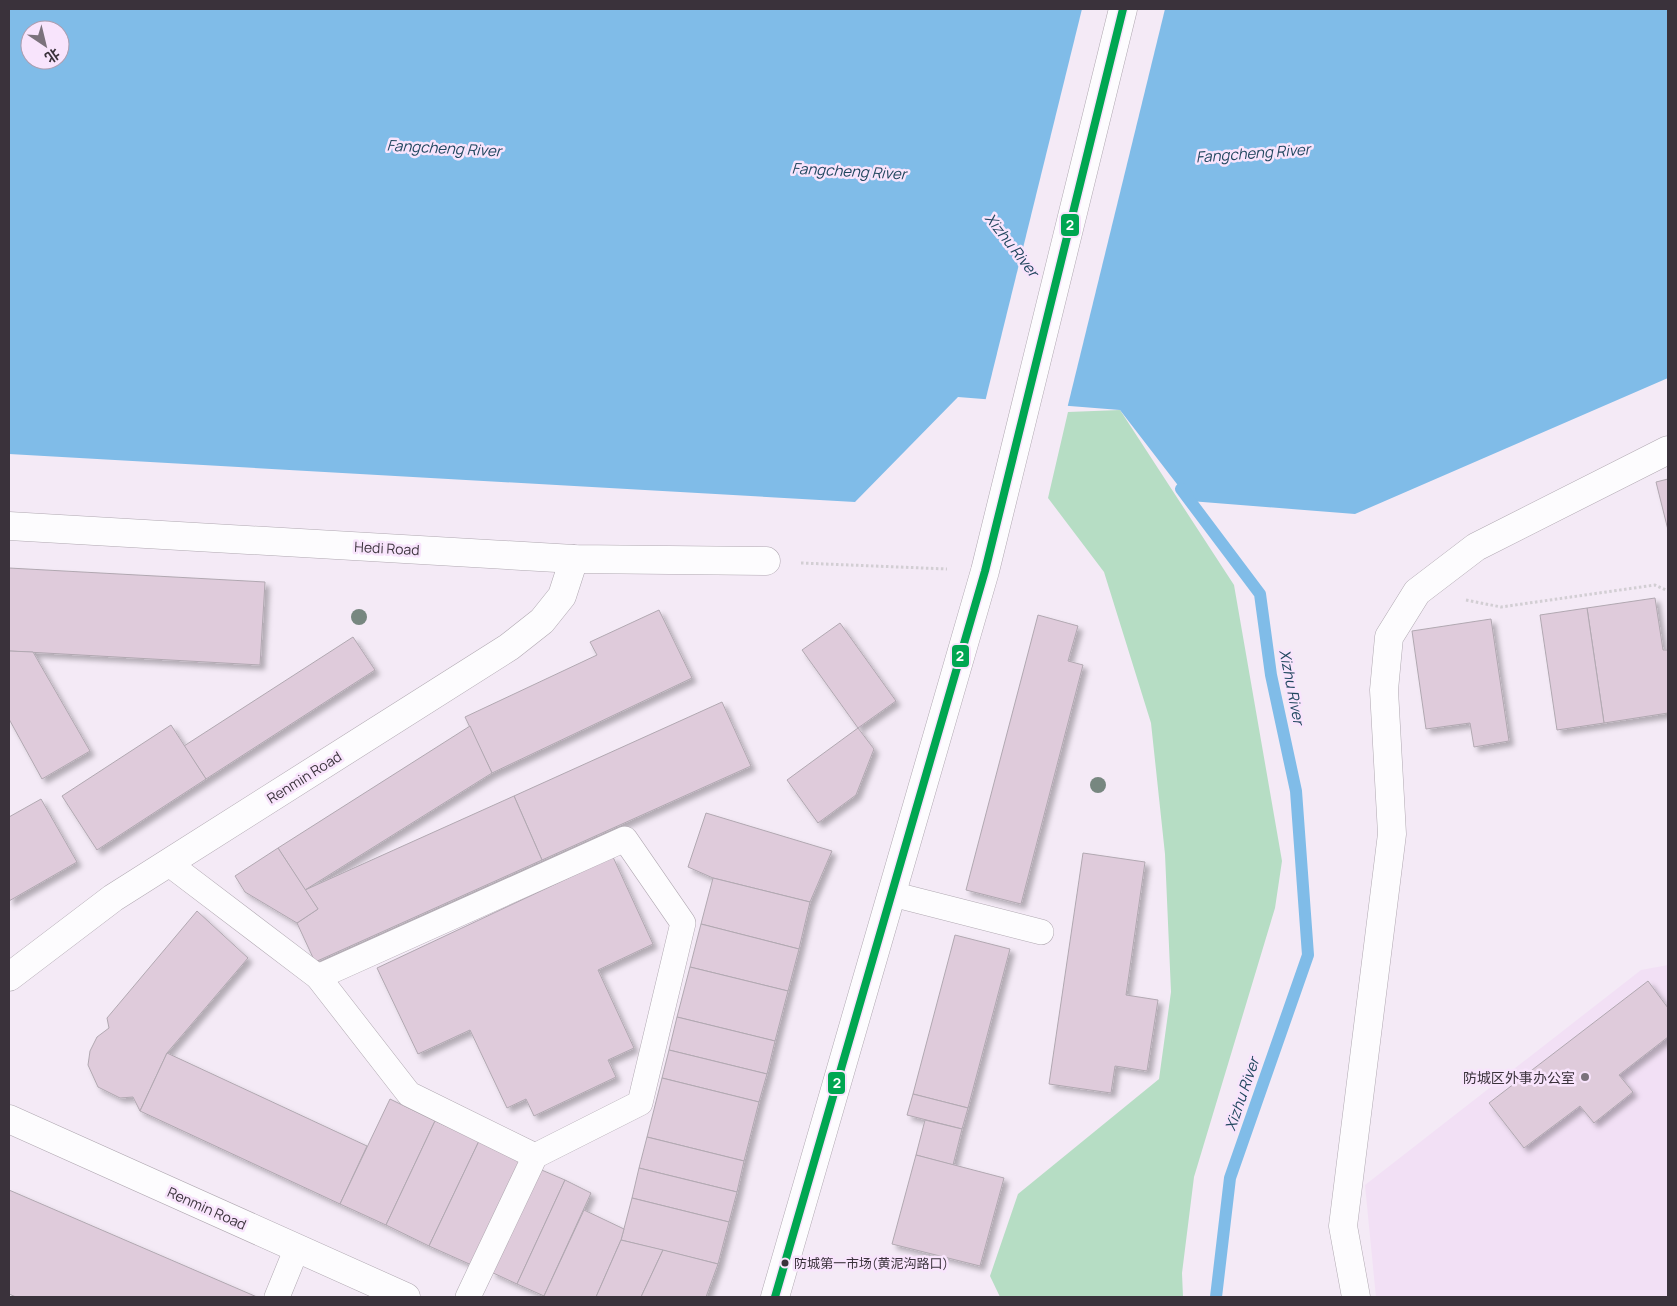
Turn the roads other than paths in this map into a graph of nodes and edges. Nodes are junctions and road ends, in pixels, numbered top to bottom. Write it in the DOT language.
graph roads {
  1 [pos="1123,9"];
  2 [pos="1668,450"];
  3 [pos="9,526"];
  4 [pos="574,559"];
  5 [pos="766,562"];
  6 [pos="168,863"];
  7 [pos="892,894"];
  8 [pos="1041,932"];
  9 [pos="318,976"];
  10 [pos="9,977"];
  11 [pos="9,1119"];
  12 [pos="535,1156"];
  13 [pos="297,1248"];
  14 [pos="277,1297"];
  15 [pos="406,1297"];
  16 [pos="468,1297"];
  17 [pos="775,1297"];
  18 [pos="1356,1297"];
  1 -- 7 [label="street"];
  2 -- 18 [label="street"];
  3 -- 4 [label="street, Hedi Road"];
  4 -- 5 [label="street, Hedi Road"];
  4 -- 6 [label="street, Renmin Road"];
  6 -- 9 [label="lane"];
  6 -- 10 [label="street, Renmin Road"];
  7 -- 8 [label="lane"];
  7 -- 17 [label="street"];
  9 -- 12 [label="lane"];
  9 -- 12 [label="lane"];
  11 -- 13 [label="street, Renmin Road"];
  12 -- 16 [label="lane"];
  13 -- 14 [label="lane"];
  13 -- 15 [label="street, Renmin Road"];
}
